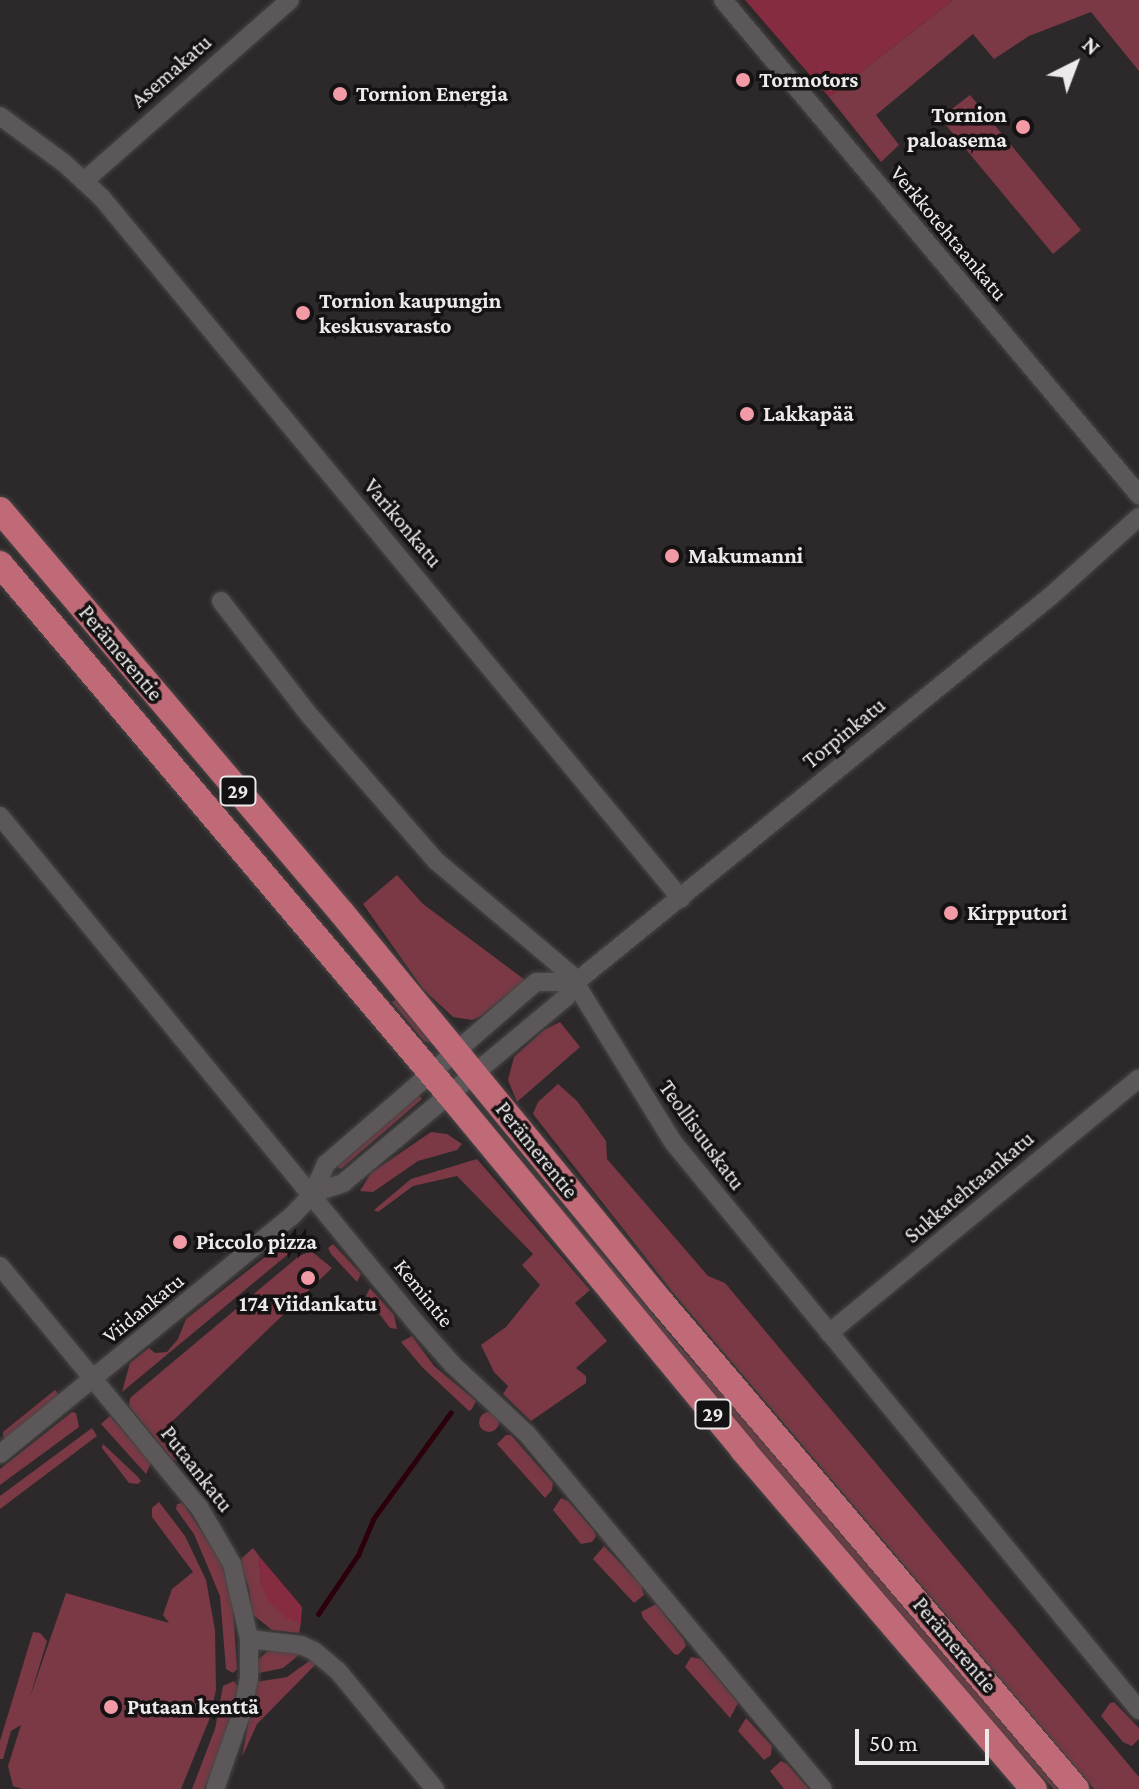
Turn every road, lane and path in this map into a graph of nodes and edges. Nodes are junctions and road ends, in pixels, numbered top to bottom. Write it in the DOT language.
graph roads {
  1 [pos="290,0"];
  2 [pos="723,0"];
  3 [pos="0,116"];
  4 [pos="84,181"];
  5 [pos="1139,495"];
  6 [pos="0,510"];
  7 [pos="1139,517"];
  8 [pos="0,564"];
  9 [pos="221,601"];
  10 [pos="0,816"];
  11 [pos="681,899"];
  12 [pos="576,982"];
  13 [pos="444,1061"];
  14 [pos="1139,1078"];
  15 [pos="462,1083"];
  16 [pos="313,1193"];
  17 [pos="0,1266"];
  18 [pos="829,1333"];
  19 [pos="94,1379"];
  20 [pos="0,1454"];
  21 [pos="249,1639"];
  22 [pos="1139,1710"];
  23 [pos="215,1789"];
  24 [pos="435,1789"];
  25 [pos="823,1789"];
  26 [pos="1034,1789"];
  27 [pos="1076,1789"];
  1 -- 4 [label="street, Asemakatu"];
  2 -- 5 [label="street, Verkkotehtaankatu"];
  3 -- 4 [label="street, Varikonkatu"];
  4 -- 11 [label="street, Varikonkatu"];
  6 -- 13 [label="highway, Perämerentie / 29"];
  7 -- 11 [label="street, Torpinkatu"];
  8 -- 13 [label="highway, Perämerentie / 29"];
  9 -- 12 [label="street, Teollisuuskatu"];
  10 -- 16 [label="street, Kemintie"];
  11 -- 12 [label="street, Torpinkatu"];
  12 -- 13 [label="street"];
  12 -- 15 [label="street, Torpinkatu"];
  12 -- 18 [label="street, Teollisuuskatu"];
  13 -- 15 [label="highway, Perämerentie / 29"];
  13 -- 16 [label="street, Viidankatu"];
  14 -- 18 [label="street, Sukkatehtaankatu"];
  15 -- 16 [label="street, Viidankatu"];
  15 -- 26 [label="highway, Perämerentie / 29"];
  15 -- 27 [label="highway, Perämerentie / 29"];
  16 -- 19 [label="street, Viidankatu"];
  16 -- 25 [label="street, Kemintie"];
  17 -- 19 [label="street, Putaankatu"];
  18 -- 22 [label="street, Teollisuuskatu"];
  19 -- 20 [label="street, Viidankatu"];
  19 -- 21 [label="street, Putaankatu"];
  21 -- 23 [label="street, Putaankatu"];
  21 -- 24 [label="street"];
}
